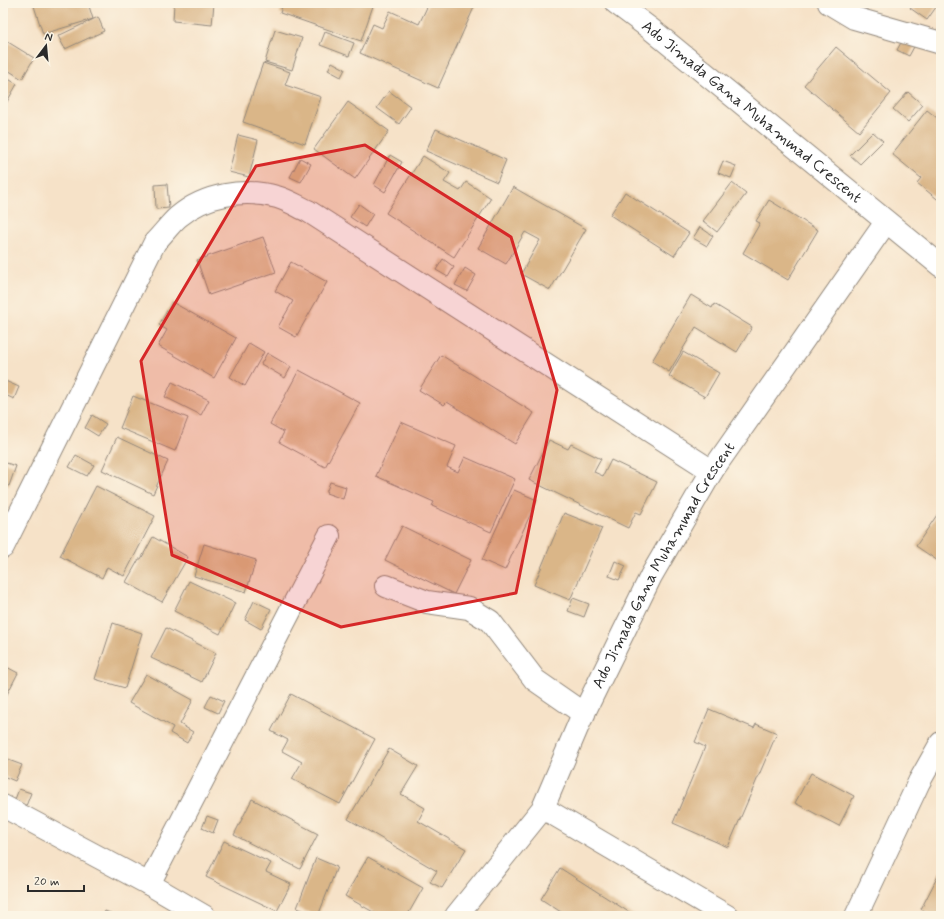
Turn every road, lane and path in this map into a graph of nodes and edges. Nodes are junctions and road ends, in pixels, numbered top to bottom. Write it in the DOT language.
graph roads {
  1 [pos="616,3"];
  2 [pos="829,3"];
  3 [pos="941,44"];
  4 [pos="886,222"];
  5 [pos="941,266"];
  6 [pos="712,471"];
  7 [pos="329,536"];
  8 [pos="3,547"];
  9 [pos="386,586"];
  10 [pos="584,714"];
  11 [pos="941,743"];
  12 [pos="3,806"];
  13 [pos="543,808"];
  14 [pos="149,884"];
  15 [pos="195,914"];
  16 [pos="862,914"];
  17 [pos="456,916"];
  18 [pos="727,916"];
  1 -- 4 [label="street, Ado Jimada Gana Muhammad Crescent"];
  2 -- 3 [label="street"];
  4 -- 5 [label="street, Ado Jimada Gana Muhammad Crescent"];
  4 -- 6 [label="street, Ado Jimada Gana Muhammad Crescent"];
  6 -- 8 [label="street"];
  6 -- 10 [label="street, Ado Jimada Gana Muhammad Crescent"];
  7 -- 14 [label="street"];
  9 -- 10 [label="street"];
  10 -- 13 [label="street, Ado Jimada Gana Muhammad Crescent"];
  11 -- 16 [label="street"];
  12 -- 14 [label="street"];
  13 -- 17 [label="street, Ado Jimada Gana Muhammad Crescent"];
  13 -- 18 [label="street"];
  14 -- 15 [label="street"];
}
